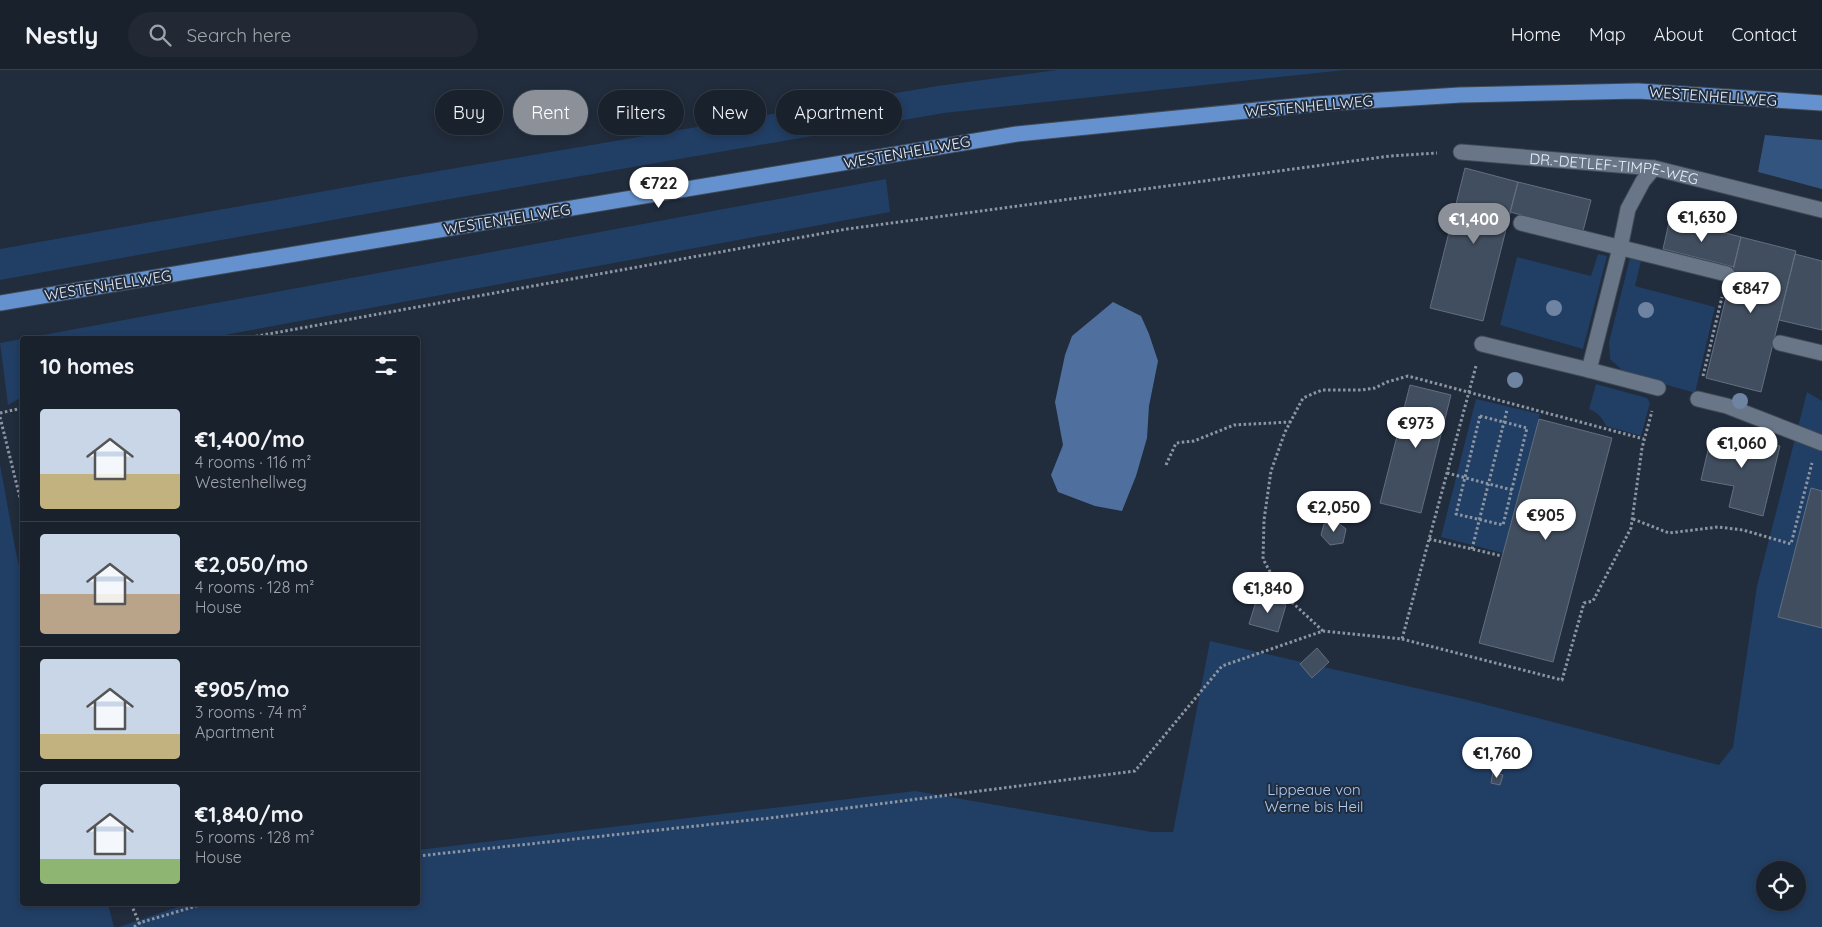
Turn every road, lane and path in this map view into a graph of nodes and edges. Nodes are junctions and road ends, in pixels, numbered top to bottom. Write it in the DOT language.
graph roads {
  1 [pos="1822,103"];
  2 [pos="1461,152"];
  3 [pos="1654,168"];
  4 [pos="1822,210"];
  5 [pos="1521,223"];
  6 [pos="1620,248"];
  7 [pos="1727,274"];
  8 [pos="0,303"];
  9 [pos="258,336"];
  10 [pos="1780,343"];
  11 [pos="1482,344"];
  12 [pos="1822,353"];
  13 [pos="1589,370"];
  14 [pos="1658,388"];
  15 [pos="1468,393"];
  16 [pos="1698,399"];
  17 [pos="20,408"];
  18 [pos="1507,410"];
  19 [pos="0,415"];
  20 [pos="1290,422"];
  21 [pos="1504,422"];
  22 [pos="1644,439"];
  23 [pos="1820,442"];
  24 [pos="1166,465"];
  25 [pos="1447,473"];
  26 [pos="1465,478"];
  27 [pos="1488,484"];
  28 [pos="1512,490"];
  29 [pos="20,498"];
  30 [pos="1479,519"];
  31 [pos="1633,519"];
  32 [pos="1429,539"];
  33 [pos="1472,549"];
  34 [pos="1502,556"];
  35 [pos="1323,631"];
  36 [pos="1402,639"];
  37 [pos="420,856"];
  38 [pos="132,906"];
  39 [pos="196,906"];
  40 [pos="139,923"];
  41 [pos="134,927"];
  42 [pos="141,927"];
  1 -- 8 [label="main road, WESTENHELLWEG"];
  2 -- 3 [label="lane, DR.-DETLEF-TIMPE-WEG"];
  2 -- 9 [label="path"];
  3 -- 4 [label="lane, DR.-DETLEF-TIMPE-WEG"];
  3 -- 6 [label="lane"];
  5 -- 6 [label="lane"];
  6 -- 7 [label="lane"];
  6 -- 13 [label="lane"];
  7 -- 16 [label="path"];
  10 -- 12 [label="lane"];
  11 -- 13 [label="lane"];
  11 -- 15 [label="path"];
  13 -- 14 [label="lane"];
  14 -- 22 [label="path"];
  15 -- 20 [label="path"];
  15 -- 22 [label="path"];
  15 -- 25 [label="path"];
  16 -- 23 [label="lane"];
  17 -- 19 [label="path"];
  18 -- 21 [label="path"];
  19 -- 29 [label="path"];
  20 -- 24 [label="path"];
  20 -- 35 [label="path"];
  21 -- 26 [label="path"];
  21 -- 27 [label="path"];
  21 -- 28 [label="path"];
  22 -- 31 [label="path"];
  23 -- 31 [label="path"];
  25 -- 26 [label="path"];
  25 -- 32 [label="path"];
  26 -- 27 [label="path"];
  26 -- 30 [label="path"];
  27 -- 28 [label="path"];
  27 -- 30 [label="path"];
  28 -- 30 [label="path"];
  30 -- 33 [label="path"];
  31 -- 36 [label="path"];
  32 -- 33 [label="path"];
  32 -- 36 [label="path"];
  33 -- 34 [label="path"];
  35 -- 36 [label="path"];
  35 -- 37 [label="path"];
  38 -- 40 [label="path"];
  39 -- 40 [label="path"];
  40 -- 41 [label="path"];
  40 -- 42 [label="path"];
}
